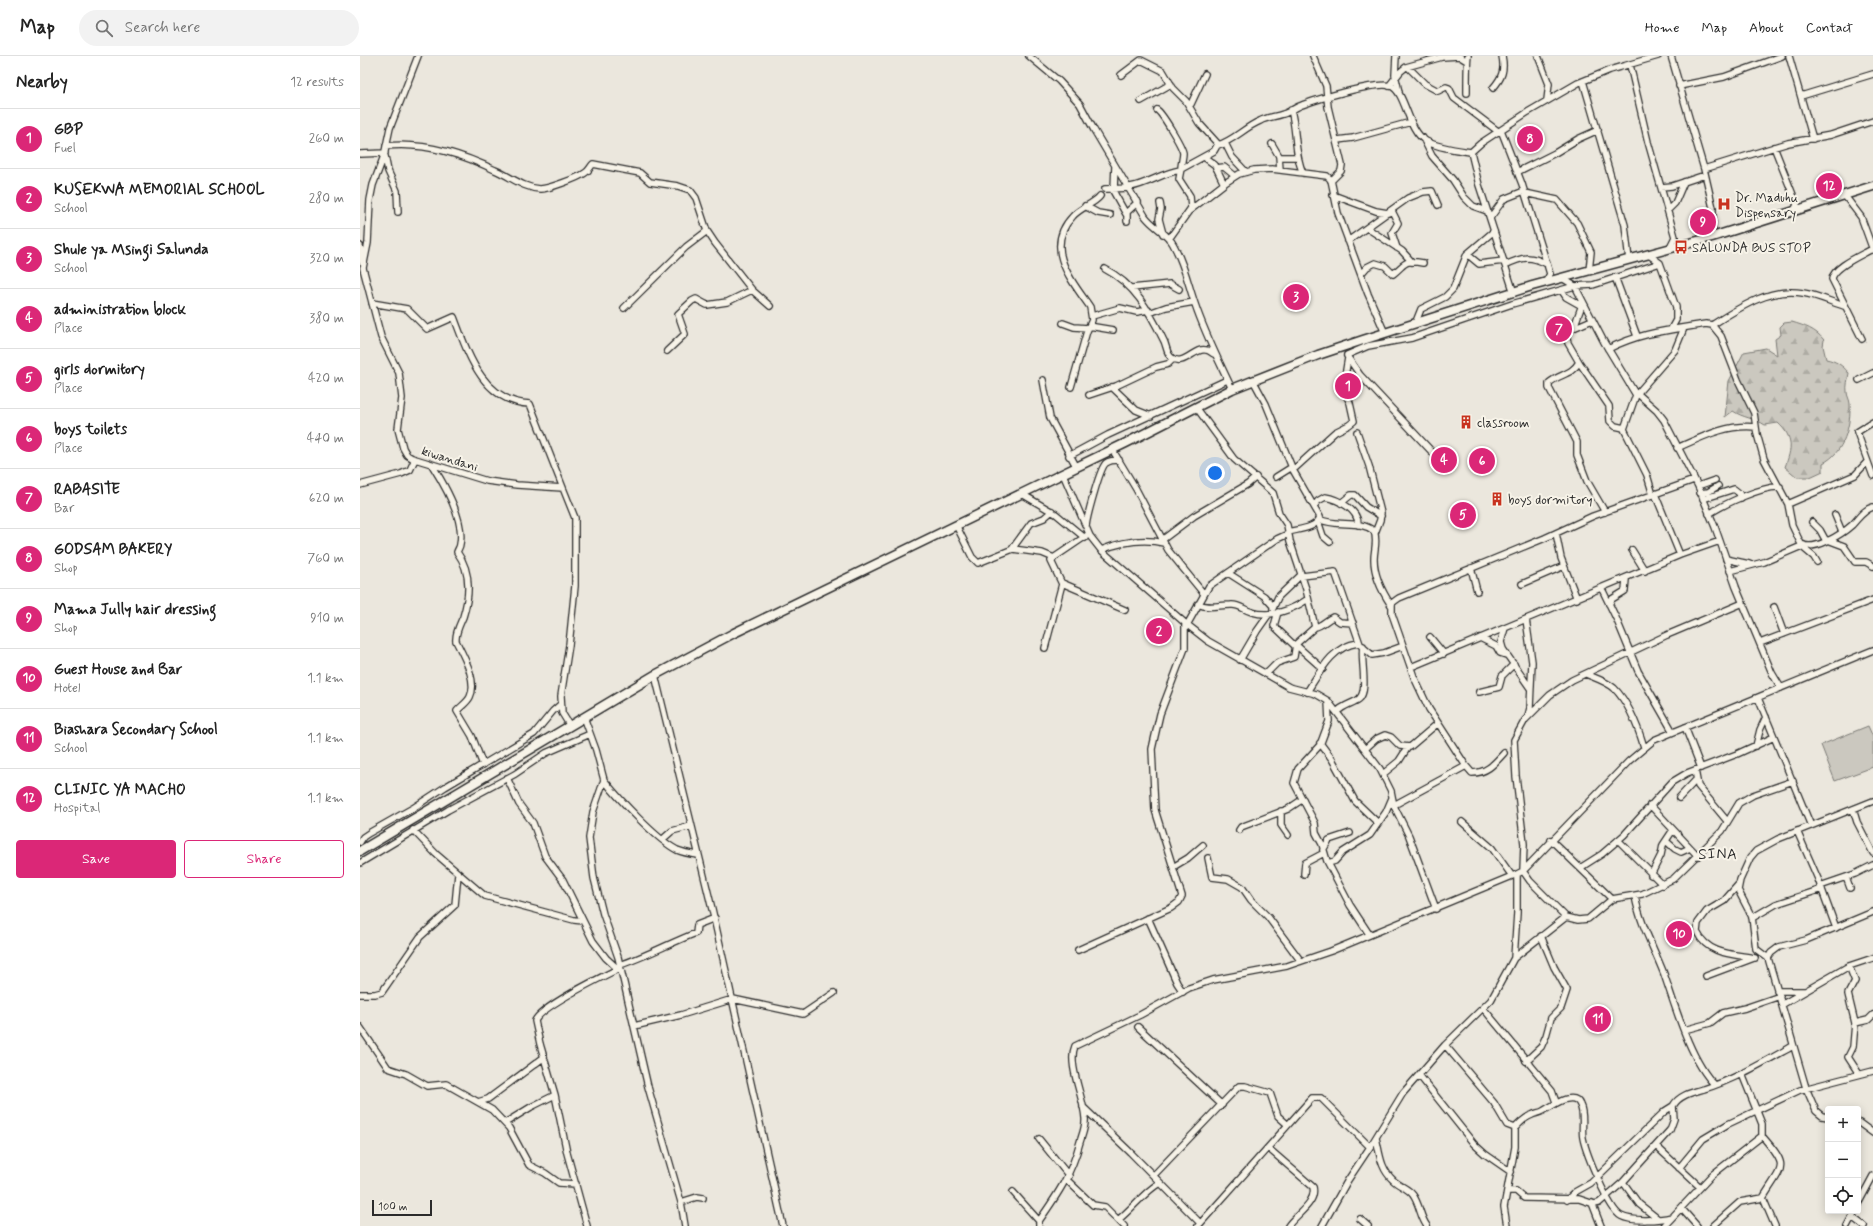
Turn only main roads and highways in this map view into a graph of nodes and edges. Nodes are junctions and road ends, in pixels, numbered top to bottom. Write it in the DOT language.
graph roads {
  1 [pos="1873,186"];
  2 [pos="360,851"];
  1 -- 2 [label="highway"];
}
